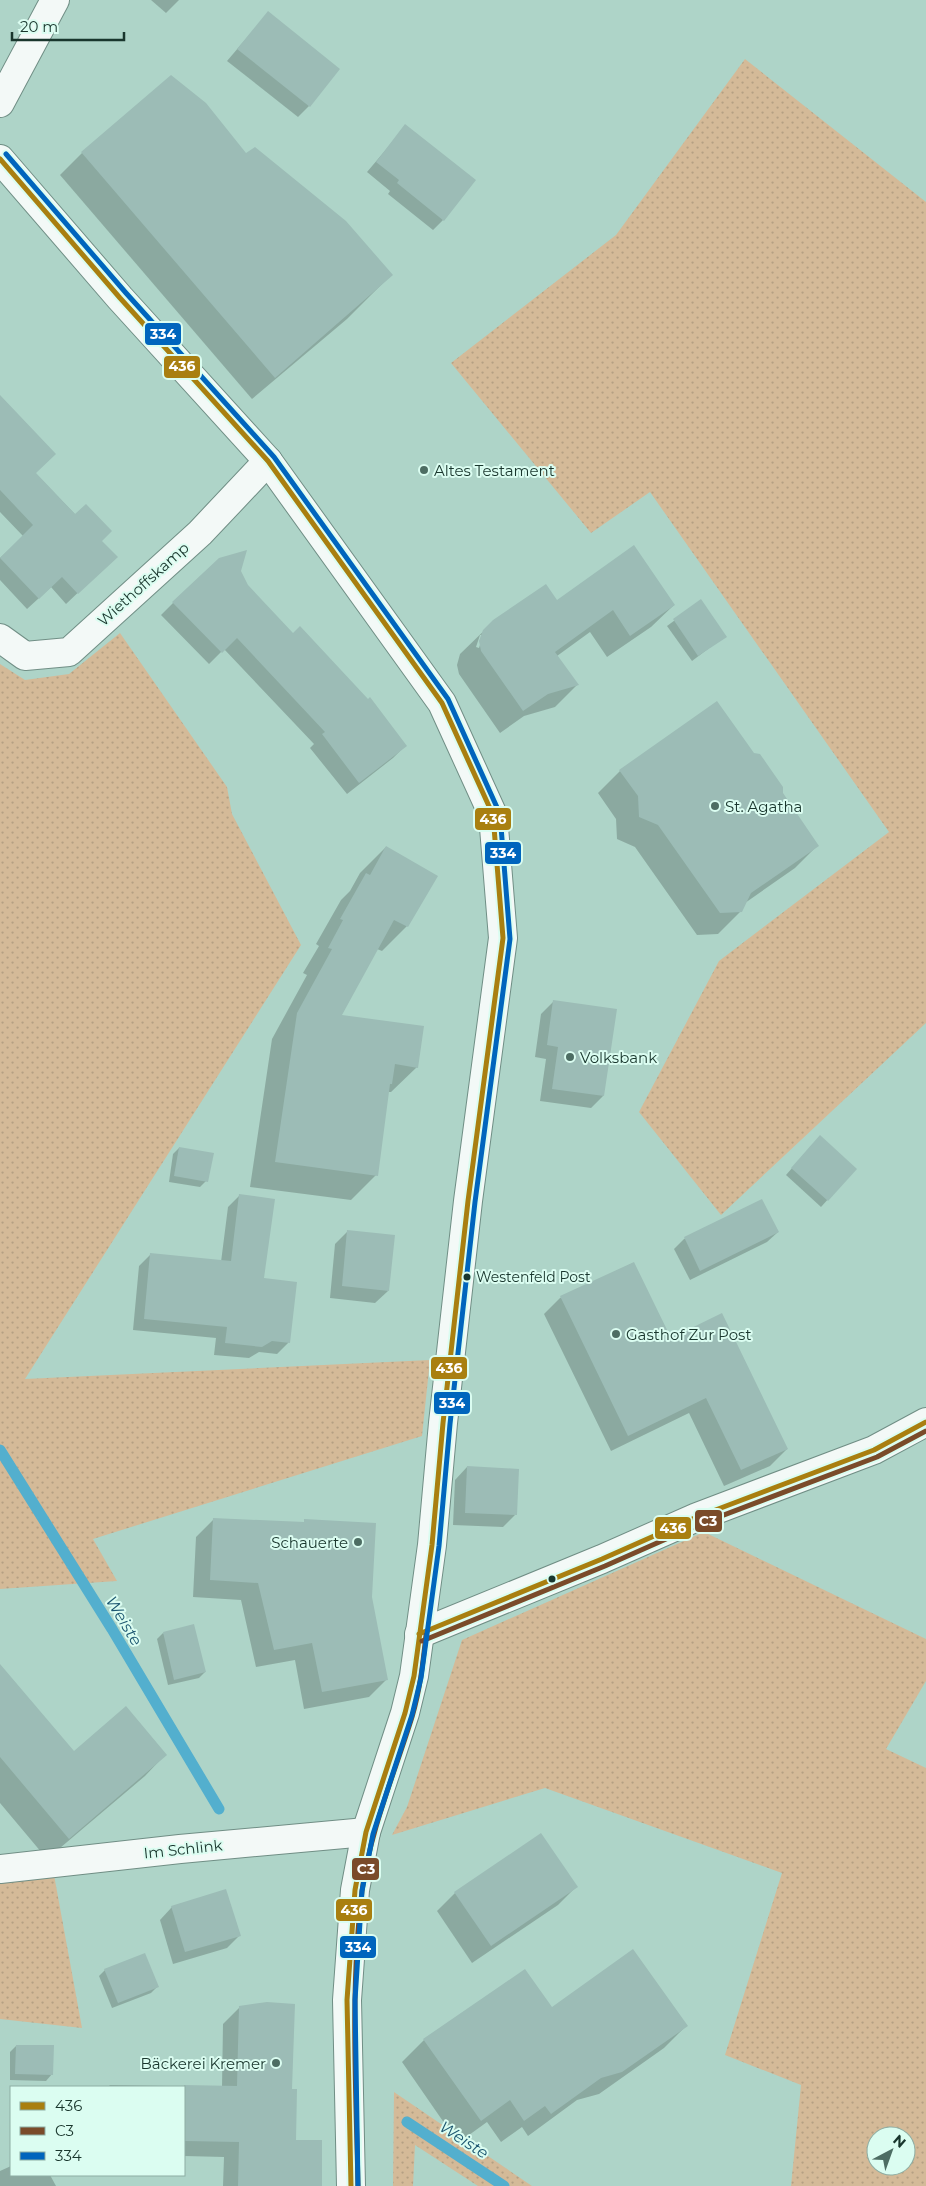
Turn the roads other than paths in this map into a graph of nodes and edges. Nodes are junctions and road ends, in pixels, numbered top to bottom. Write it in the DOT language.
graph roads {
  1 [pos="55,0"];
  2 [pos="0,103"];
  3 [pos="0,159"];
  4 [pos="268,461"];
  5 [pos="0,638"];
  6 [pos="926,1422"];
  7 [pos="419,1634"];
  8 [pos="366,1832"];
  9 [pos="0,1869"];
  10 [pos="351,2186"];
  1 -- 2 [label="main road"];
  3 -- 4 [label="main road"];
  4 -- 5 [label="main road, Wiethoffskamp"];
  4 -- 7 [label="main road"];
  6 -- 7 [label="main road"];
  7 -- 8 [label="main road"];
  8 -- 9 [label="main road, Im Schlink"];
  8 -- 10 [label="main road"];
}
